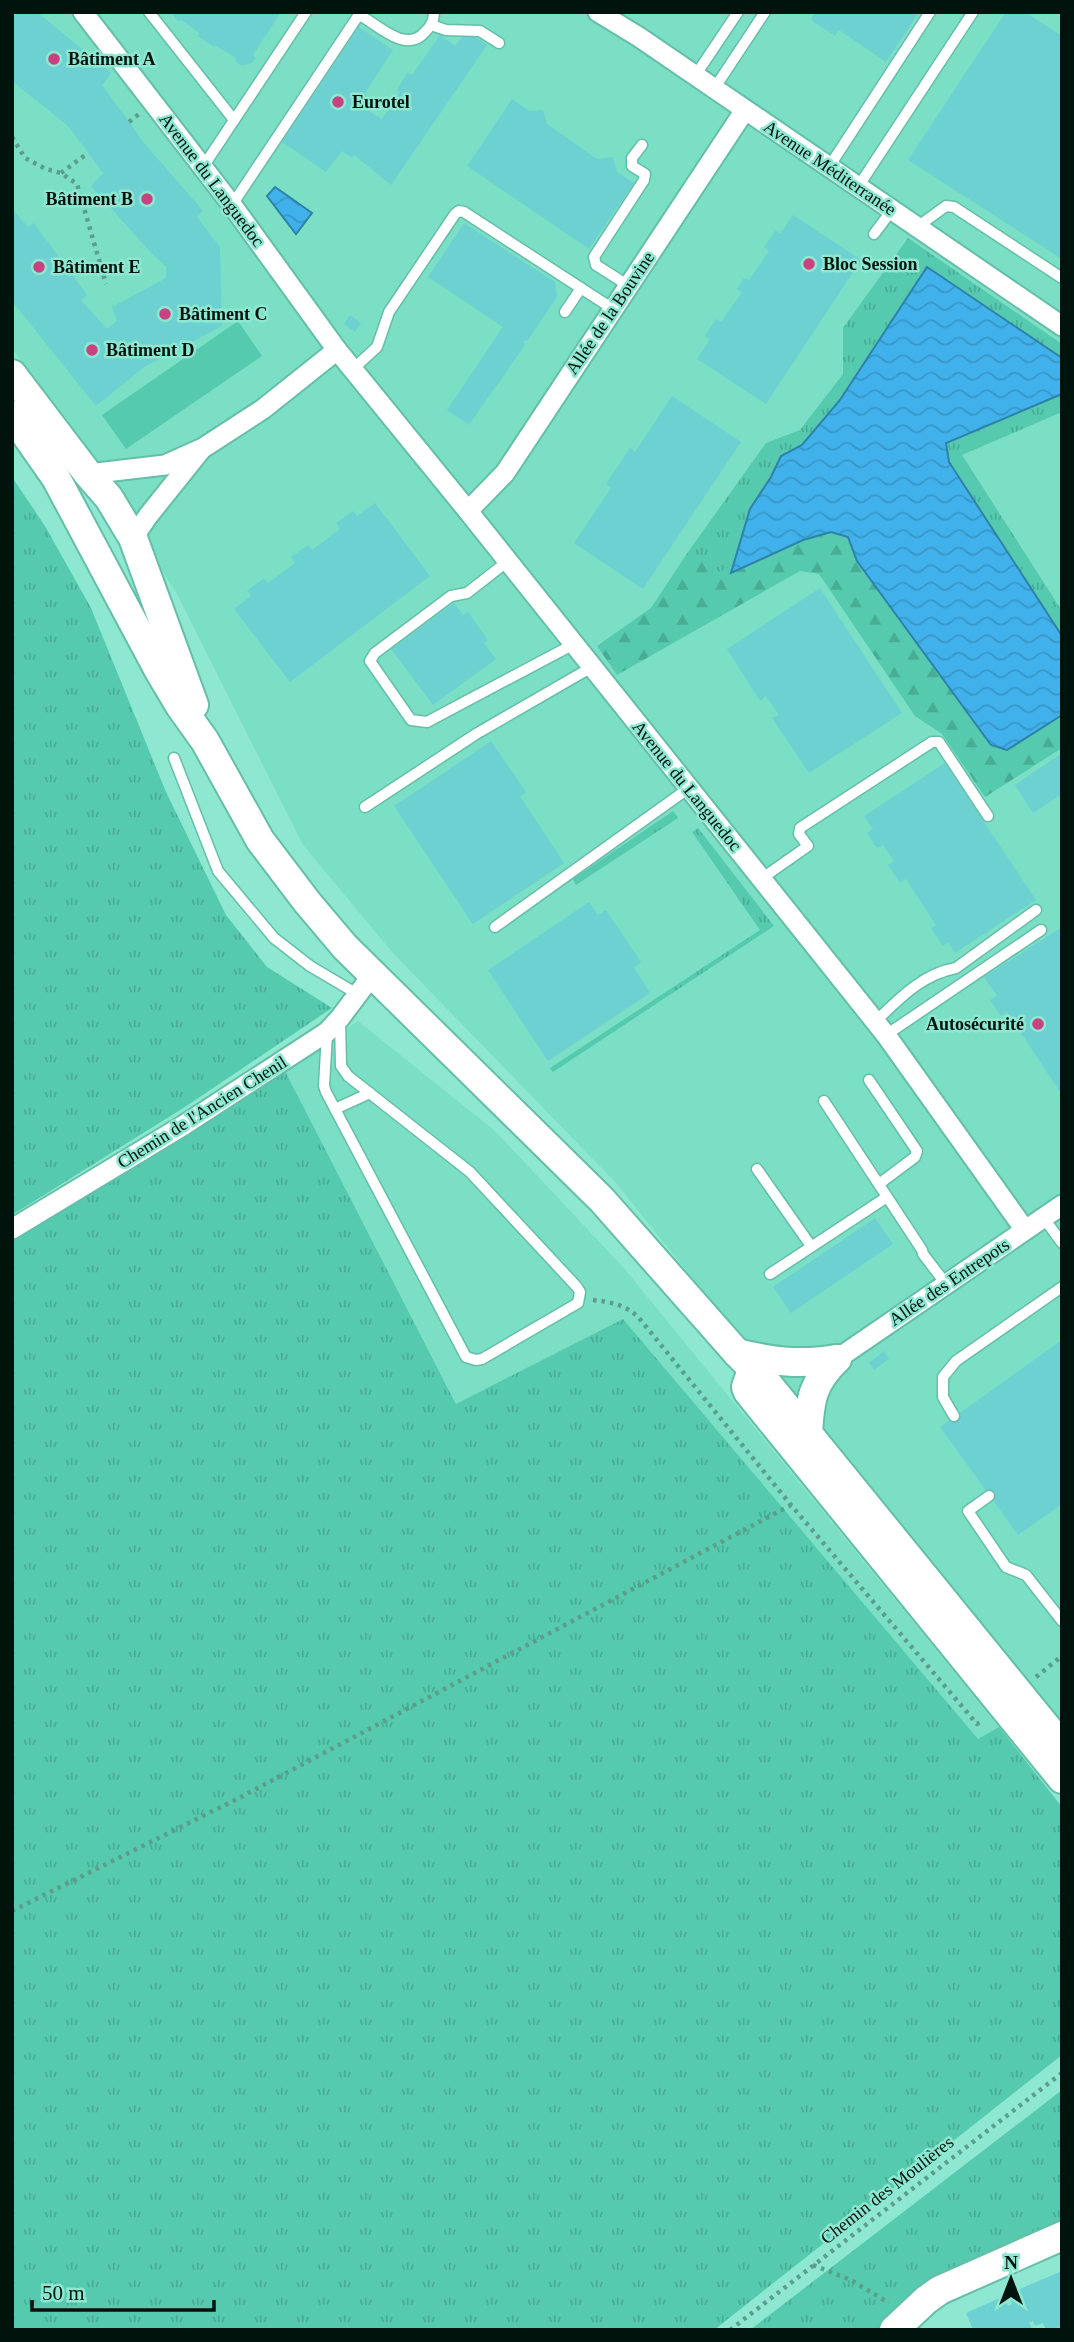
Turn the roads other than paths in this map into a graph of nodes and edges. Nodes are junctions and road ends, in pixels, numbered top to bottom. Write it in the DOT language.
graph roads {
  1 [pos="83,12"];
  2 [pos="149,12"];
  3 [pos="306,12"];
  4 [pos="434,12"];
  5 [pos="598,12"];
  6 [pos="738,12"];
  7 [pos="765,12"];
  8 [pos="930,12"];
  9 [pos="973,12"];
  10 [pos="431,25"];
  11 [pos="499,43"];
  12 [pos="695,76"];
  13 [pos="714,89"];
  14 [pos="745,110"];
  15 [pos="234,120"];
  16 [pos="642,145"];
  17 [pos="202,167"];
  18 [pos="829,167"];
  19 [pos="858,187"];
  20 [pos="232,205"];
  21 [pos="892,210"];
  22 [pos="917,227"];
  23 [pos="874,234"];
  24 [pos="1062,278"];
  25 [pos="629,286"];
  26 [pos="581,288"];
  27 [pos="613,309"];
  28 [pos="565,312"];
  29 [pos="1062,326"];
  30 [pos="337,350"];
  31 [pos="353,369"];
  32 [pos="12,374"];
  33 [pos="12,403"];
  34 [pos="12,415"];
  35 [pos="202,448"];
  36 [pos="88,474"];
  37 [pos="99,507"];
  38 [pos="468,510"];
  39 [pos="133,538"];
  40 [pos="99,557"];
  41 [pos="508,561"];
  42 [pos="574,644"];
  43 [pos="592,667"];
  44 [pos="205,741"];
  45 [pos="174,758"];
  46 [pos="689,788"];
  47 [pos="365,807"];
  48 [pos="988,816"];
  49 [pos="761,879"];
  50 [pos="1036,910"];
  51 [pos="495,927"];
  52 [pos="1041,930"];
  53 [pos="366,984"];
  54 [pos="333,1025"];
  55 [pos="881,1029"];
  56 [pos="869,1080"];
  57 [pos="370,1093"];
  58 [pos="824,1101"];
  59 [pos="335,1109"];
  60 [pos="757,1169"];
  61 [pos="879,1184"];
  62 [pos="887,1197"];
  63 [pos="1062,1205"];
  64 [pos="1044,1217"];
  65 [pos="12,1229"];
  66 [pos="1025,1230"];
  67 [pos="1062,1243"];
  68 [pos="811,1246"];
  69 [pos="770,1274"];
  70 [pos="946,1284"];
  71 [pos="1062,1287"];
  72 [pos="829,1366"];
  73 [pos="752,1369"];
  74 [pos="954,1416"];
  75 [pos="808,1433"];
  76 [pos="989,1496"];
  77 [pos="1062,1621"];
  78 [pos="1062,1746"];
  79 [pos="1062,1779"];
  80 [pos="1062,2236"];
  81 [pos="899,2325"];
  1 -- 17 [label="street, Avenue du Languedoc"];
  2 -- 15 [label="lane"];
  3 -- 15 [label="lane"];
  4 -- 10 [label="lane"];
  5 -- 12 [label="street, Avenue Méditerranée"];
  6 -- 12 [label="lane"];
  7 -- 13 [label="lane"];
  8 -- 18 [label="lane"];
  9 -- 19 [label="lane"];
  10 -- 11 [label="lane"];
  10 -- 20 [label="lane"];
  12 -- 13 [label="street, Avenue Méditerranée"];
  13 -- 14 [label="street, Avenue Méditerranée"];
  14 -- 18 [label="street, Avenue Méditerranée"];
  14 -- 25 [label="street, Allée de la Bouvine"];
  15 -- 17 [label="lane"];
  16 -- 25 [label="lane"];
  17 -- 20 [label="street, Avenue du Languedoc"];
  18 -- 19 [label="street, Avenue Méditerranée"];
  19 -- 21 [label="street, Avenue Méditerranée"];
  20 -- 30 [label="street, Avenue du Languedoc"];
  21 -- 22 [label="street, Avenue Méditerranée"];
  21 -- 23 [label="lane"];
  22 -- 24 [label="lane"];
  22 -- 29 [label="street, Avenue Méditerranée"];
  25 -- 27 [label="street, Allée de la Bouvine"];
  26 -- 27 [label="lane"];
  26 -- 28 [label="lane"];
  26 -- 31 [label="lane"];
  27 -- 38 [label="street, Allée de la Bouvine"];
  30 -- 31 [label="street, Avenue du Languedoc"];
  30 -- 35 [label="street"];
  31 -- 38 [label="street, Avenue du Languedoc"];
  32 -- 36 [label="street"];
  33 -- 37 [label="street"];
  34 -- 40 [label="street"];
  35 -- 36 [label="street"];
  35 -- 39 [label="street"];
  36 -- 37 [label="street"];
  36 -- 39 [label="street"];
  37 -- 39 [label="street"];
  37 -- 40 [label="street"];
  38 -- 41 [label="street, Avenue du Languedoc"];
  39 -- 44 [label="street"];
  40 -- 44 [label="street"];
  41 -- 42 [label="street, Avenue du Languedoc"];
  41 -- 42 [label="lane"];
  42 -- 43 [label="street, Avenue du Languedoc"];
  43 -- 46 [label="street, Avenue du Languedoc"];
  43 -- 47 [label="lane"];
  44 -- 53 [label="street"];
  45 -- 53 [label="lane"];
  46 -- 49 [label="street, Avenue du Languedoc"];
  46 -- 51 [label="lane"];
  48 -- 49 [label="lane"];
  49 -- 55 [label="street, Avenue du Languedoc"];
  50 -- 55 [label="lane"];
  52 -- 55 [label="lane"];
  53 -- 54 [label="street, Chemin de l'Ancien Chenil"];
  53 -- 73 [label="street"];
  54 -- 57 [label="lane"];
  54 -- 59 [label="lane"];
  54 -- 65 [label="street, Chemin de l'Ancien Chenil"];
  55 -- 66 [label="street, Avenue du Languedoc"];
  56 -- 61 [label="lane"];
  57 -- 59 [label="lane"];
  57 -- 59 [label="lane"];
  58 -- 61 [label="lane"];
  60 -- 68 [label="lane"];
  61 -- 62 [label="lane"];
  62 -- 68 [label="lane"];
  62 -- 70 [label="lane"];
  63 -- 64 [label="street, Allée des Entrepots"];
  64 -- 66 [label="street, Allée des Entrepots"];
  64 -- 67 [label="lane"];
  66 -- 70 [label="street, Allée des Entrepots"];
  68 -- 69 [label="lane"];
  70 -- 72 [label="street, Allée des Entrepots"];
  71 -- 74 [label="lane"];
  72 -- 73 [label="street"];
  72 -- 73 [label="street"];
  72 -- 75 [label="street"];
  73 -- 75 [label="street"];
  73 -- 79 [label="street"];
  75 -- 78 [label="street"];
  76 -- 77 [label="lane"];
  80 -- 81 [label="street"];
}
